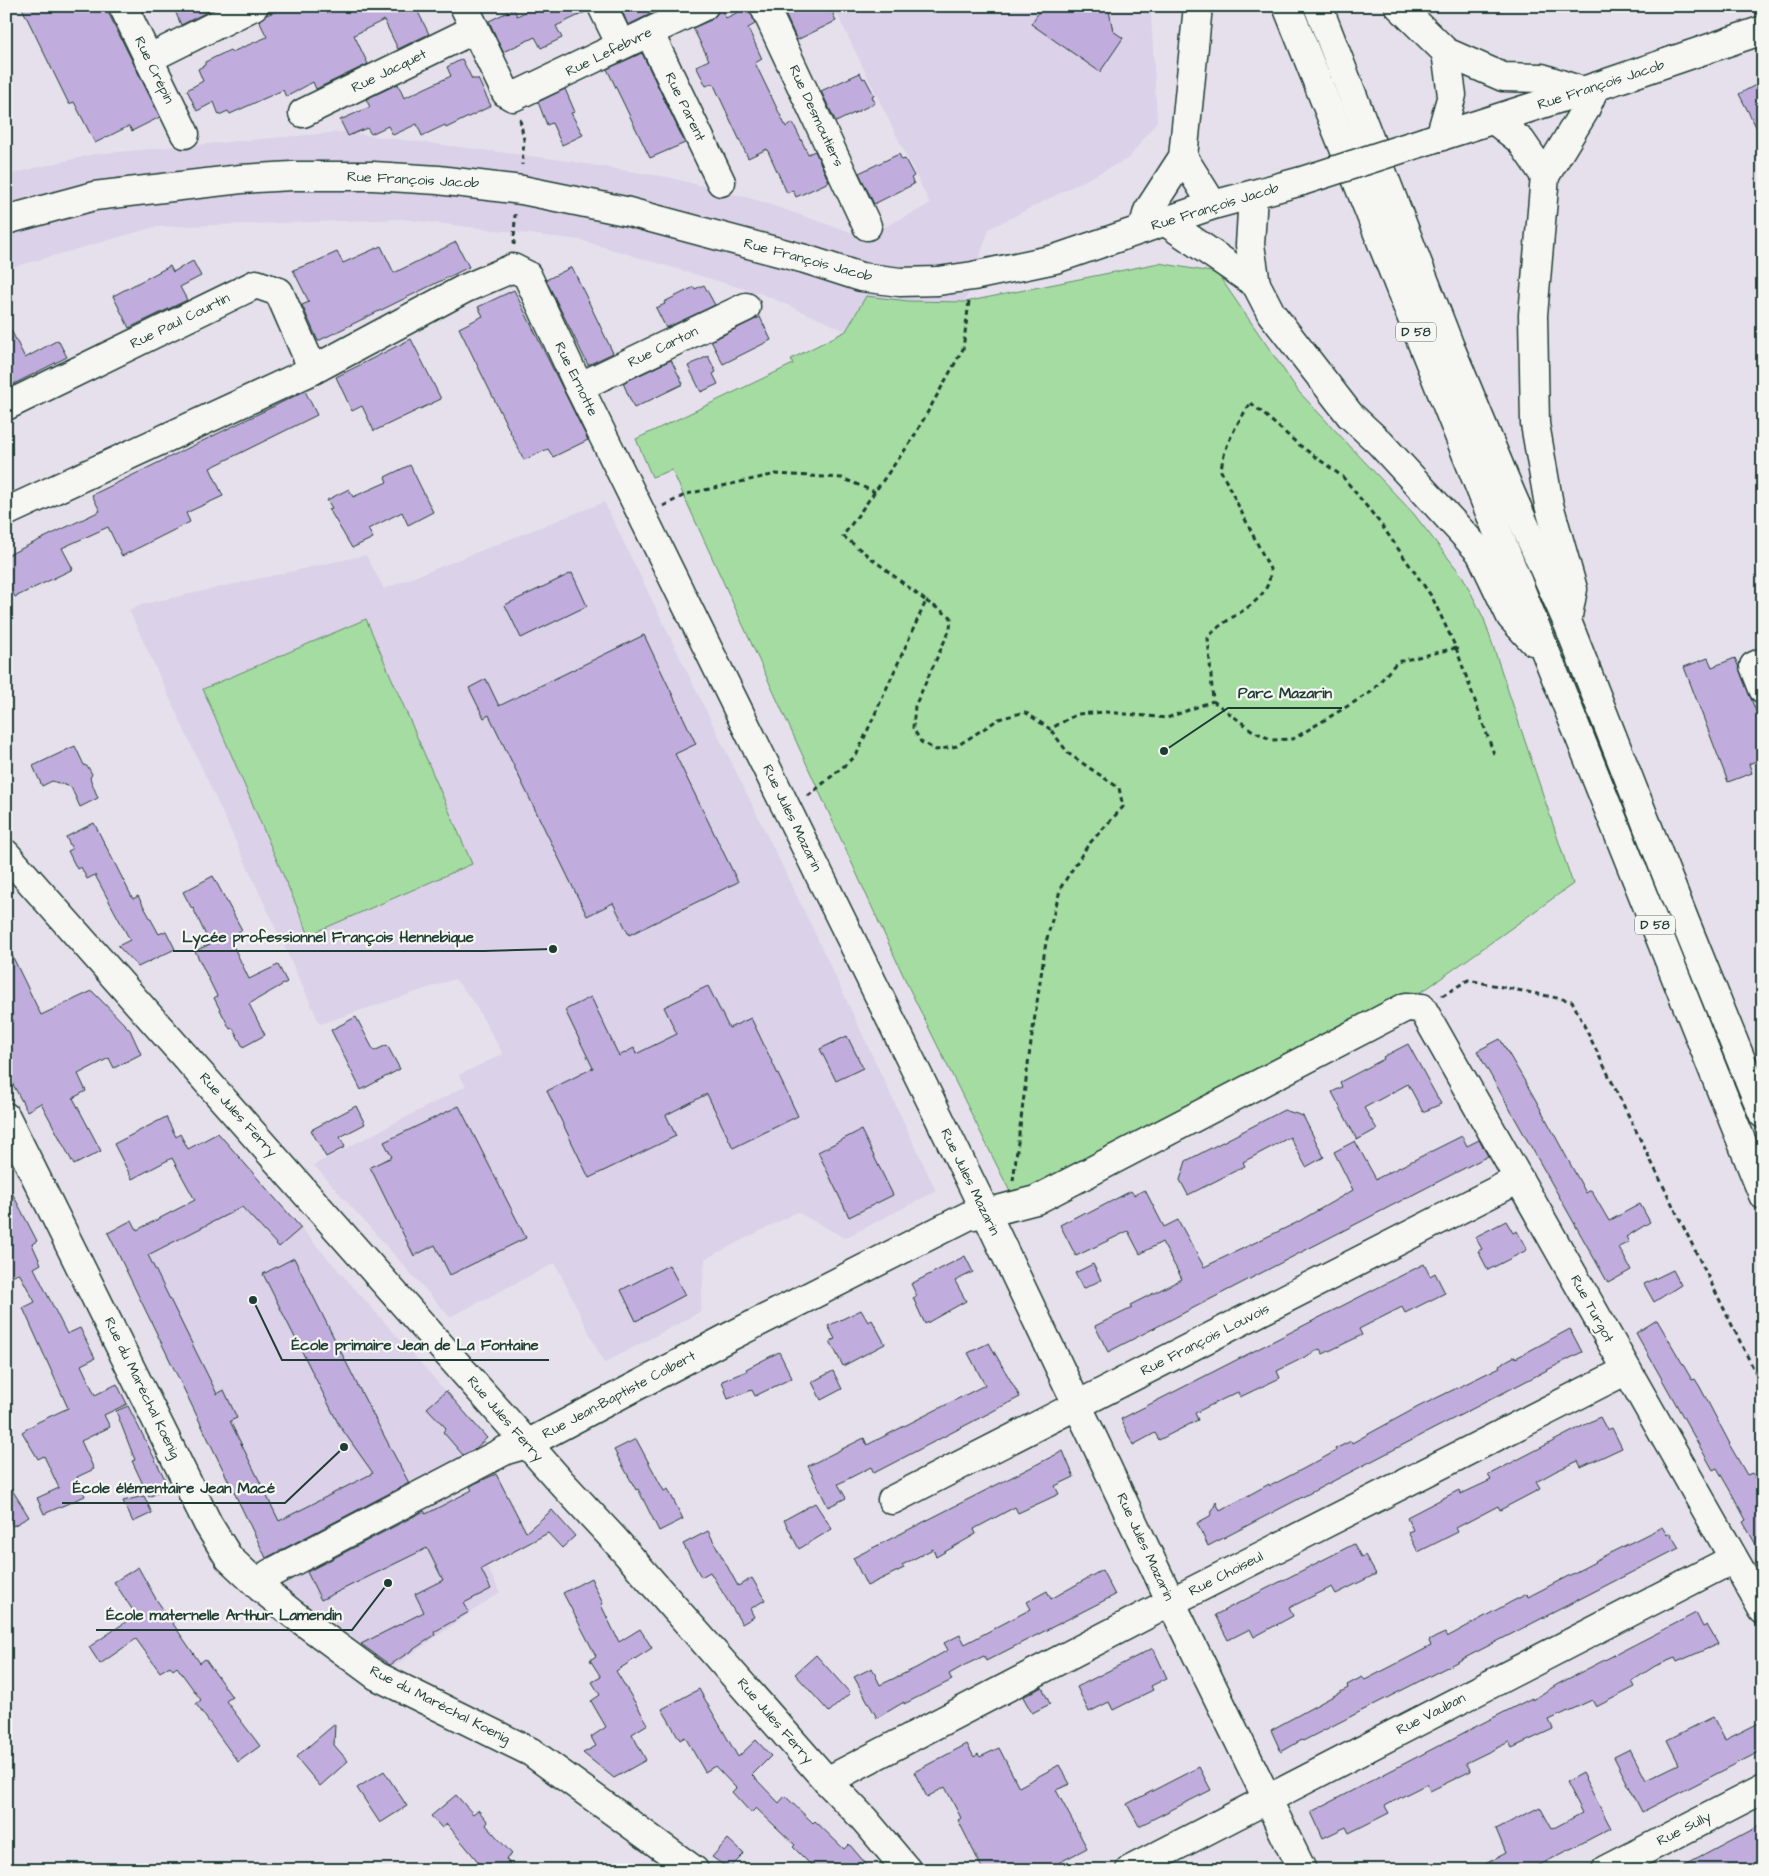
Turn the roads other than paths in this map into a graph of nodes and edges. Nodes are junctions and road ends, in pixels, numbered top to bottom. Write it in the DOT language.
graph roads {
  1 [pos="123,6"];
  2 [pos="254,6"];
  3 [pos="602,6"];
  4 [pos="704,6"];
  5 [pos="764,6"];
  6 [pos="1198,6"];
  7 [pos="1287,6"];
  8 [pos="1318,6"];
  9 [pos="1399,6"];
  10 [pos="470,18"];
  11 [pos="1763,30"];
  12 [pos="649,32"];
  13 [pos="620,45"];
  14 [pos="1446,52"];
  15 [pos="148,58"];
  16 [pos="1588,89"];
  17 [pos="303,112"];
  18 [pos="1494,120"];
  19 [pos="185,134"];
  20 [pos="1433,139"];
  21 [pos="1182,157"];
  22 [pos="1545,176"];
  23 [pos="721,182"];
  24 [pos="1253,195"];
  25 [pos="1213,205"];
  26 [pos="6,220"];
  27 [pos="1154,225"];
  28 [pos="867,226"];
  29 [pos="1256,284"];
  30 [pos="746,307"];
  31 [pos="313,370"];
  32 [pos="580,387"];
  33 [pos="6,406"];
  34 [pos="645,503"];
  35 [pos="6,512"];
  36 [pos="1567,621"];
  37 [pos="1548,656"];
  38 [pos="1763,662"];
  39 [pos="1763,689"];
  40 [pos="6,854"];
  41 [pos="1422,1008"];
  42 [pos="1763,1114"];
  43 [pos="6,1117"];
  44 [pos="1519,1179"];
  45 [pos="1763,1194"];
  46 [pos="998,1210"];
  47 [pos="1626,1370"];
  48 [pos="1078,1405"];
  49 [pos="527,1444"];
  50 [pos="892,1500"];
  51 [pos="1733,1559"];
  52 [pos="261,1588"];
  53 [pos="1171,1602"];
  54 [pos="1763,1610"];
  55 [pos="827,1781"];
  56 [pos="1763,1789"];
  57 [pos="1267,1798"];
  58 [pos="694,1870"];
  59 [pos="907,1870"];
  60 [pos="1130,1870"];
  61 [pos="1302,1870"];
  62 [pos="1606,1870"];
  1 -- 15 [label="main road, Rue Crépin"];
  2 -- 15 [label="main road"];
  3 -- 13 [label="main road"];
  4 -- 12 [label="main road, Rue Lefebvre"];
  5 -- 28 [label="main road, Rue Desmoutiers"];
  6 -- 21 [label="main road"];
  7 -- 37 [label="main road, D 58"];
  8 -- 36 [label="main road, D 58"];
  9 -- 14 [label="main road"];
  10 -- 13 [label="main road, Rue Lefebvre"];
  10 -- 17 [label="main road, Rue Jacquet"];
  11 -- 16 [label="main road, Rue François Jacob"];
  12 -- 13 [label="main road, Rue Lefebvre"];
  12 -- 23 [label="main road, Rue Parent"];
  14 -- 16 [label="main road"];
  14 -- 20 [label="main road"];
  15 -- 19 [label="main road, Rue Crépin"];
  16 -- 18 [label="main road, Rue François Jacob"];
  16 -- 22 [label="main road"];
  18 -- 20 [label="main road, Rue François Jacob"];
  18 -- 22 [label="main road"];
  20 -- 24 [label="main road, Rue François Jacob, bridge"];
  21 -- 25 [label="main road"];
  21 -- 27 [label="main road"];
  22 -- 36 [label="main road"];
  24 -- 25 [label="main road, Rue François Jacob"];
  24 -- 29 [label="main road"];
  25 -- 27 [label="main road, Rue François Jacob"];
  26 -- 27 [label="main road, Rue François Jacob"];
  27 -- 29 [label="main road"];
  29 -- 37 [label="main road"];
  30 -- 32 [label="main road, Rue Carton"];
  31 -- 32 [label="main road, Rue Ernotte"];
  31 -- 33 [label="main road, Rue Paul Courtin"];
  31 -- 35 [label="main road"];
  32 -- 34 [label="main road, Rue Ernotte"];
  34 -- 46 [label="main road, Rue Jules Mazarin"];
  36 -- 42 [label="main road, D 58"];
  37 -- 45 [label="main road, D 58"];
  38 -- 39 [label="main road"];
  40 -- 49 [label="main road, Rue Jules Ferry"];
  41 -- 44 [label="main road, Rue Turgot"];
  41 -- 46 [label="main road, Rue Jean-Baptiste Colbert"];
  43 -- 52 [label="main road, Rue du Maréchal Koenig"];
  44 -- 47 [label="main road, Rue Turgot"];
  44 -- 48 [label="main road, Rue François Louvois"];
  46 -- 48 [label="main road, Rue Jules Mazarin"];
  46 -- 49 [label="main road, Rue Jean-Baptiste Colbert"];
  47 -- 51 [label="main road, Rue Turgot"];
  47 -- 53 [label="main road, Rue Choiseul"];
  48 -- 50 [label="main road, Rue François Louvois"];
  48 -- 53 [label="main road, Rue Jules Mazarin"];
  49 -- 52 [label="main road, Rue Jean-Baptiste Colbert"];
  49 -- 55 [label="main road, Rue Jules Ferry"];
  51 -- 54 [label="main road, Rue Turgot"];
  51 -- 57 [label="main road, Rue Vauban"];
  52 -- 58 [label="main road, Rue du Maréchal Koenig"];
  53 -- 55 [label="main road, Rue Choiseul"];
  53 -- 57 [label="main road, Rue Jules Mazarin"];
  55 -- 59 [label="main road, Rue Jules Ferry"];
  56 -- 62 [label="main road, Rue Sully"];
  57 -- 60 [label="main road, Rue Vauban"];
  57 -- 61 [label="main road, Rue Jules Mazarin"];
}
